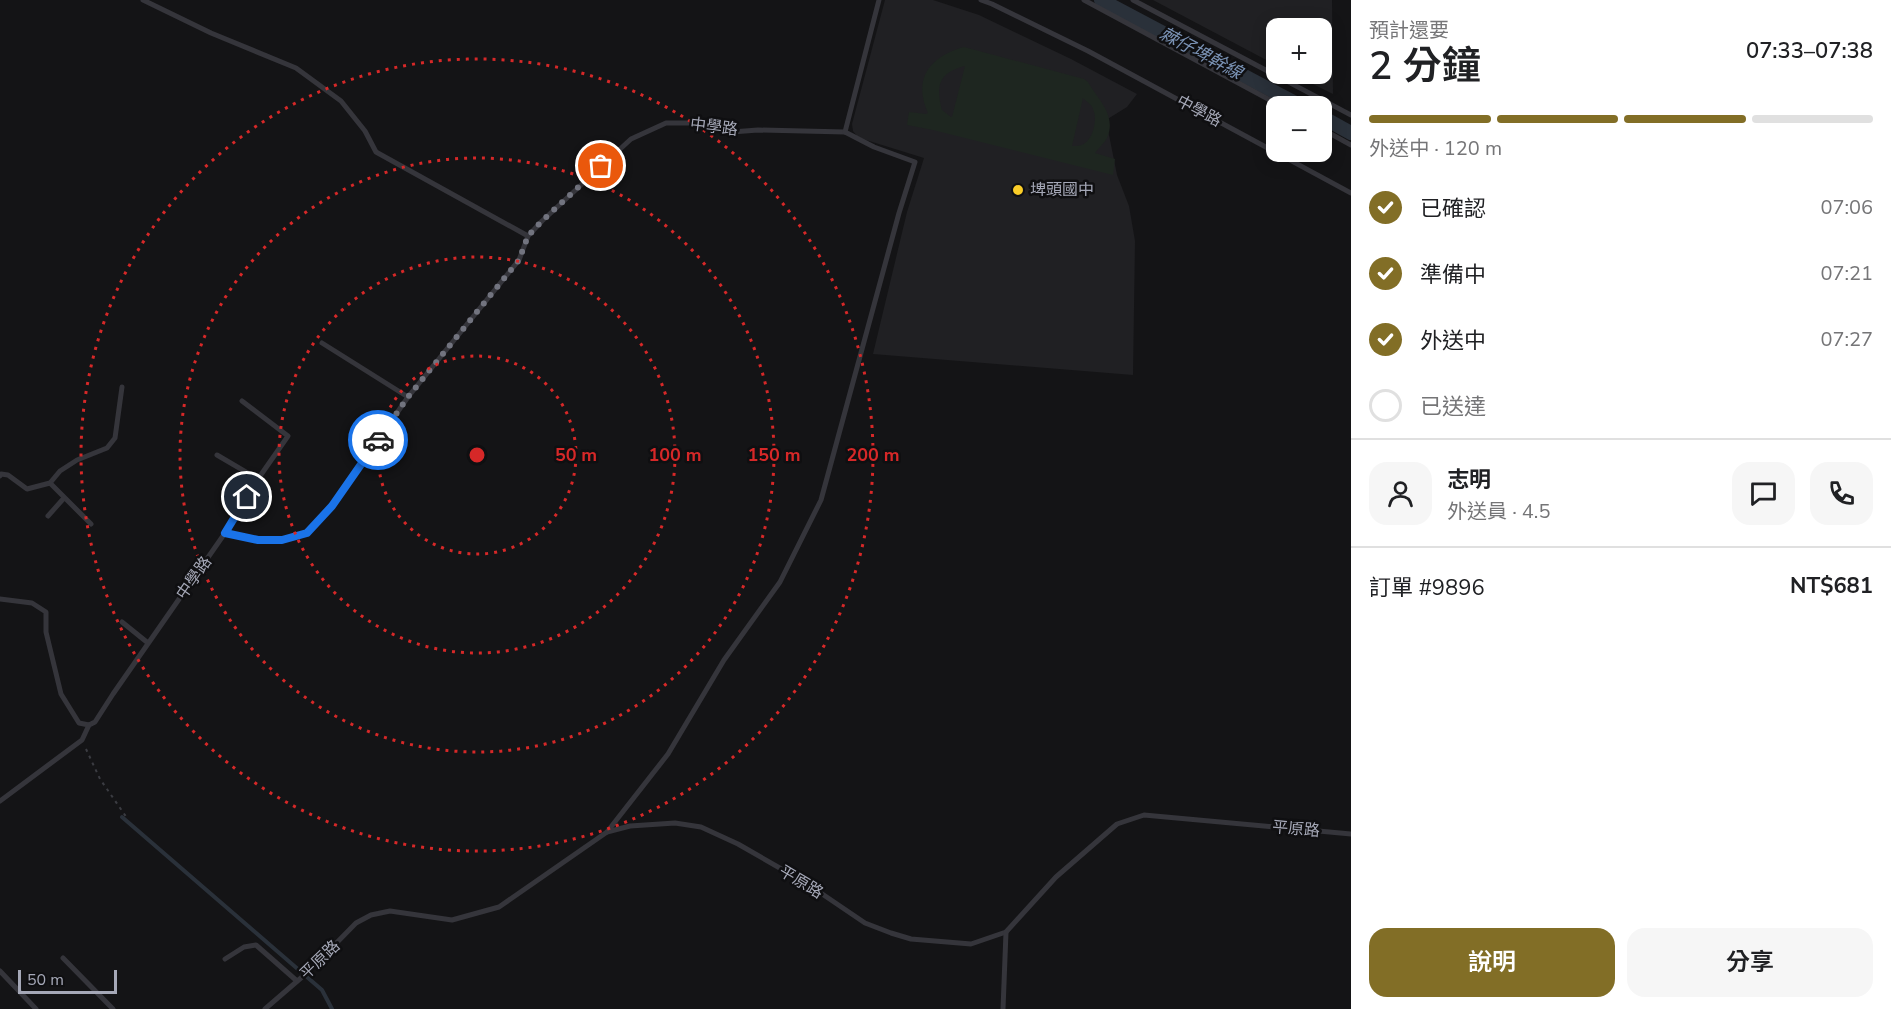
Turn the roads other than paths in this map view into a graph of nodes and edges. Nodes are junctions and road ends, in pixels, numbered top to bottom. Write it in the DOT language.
graph roads {
  1 [pos="143,0"];
  2 [pos="879,0"];
  3 [pos="981,0"];
  4 [pos="1084,0"];
  5 [pos="1133,0"];
  6 [pos="1266,98"];
  7 [pos="1351,115"];
  8 [pos="845,132"];
  9 [pos="1332,135"];
  10 [pos="1351,145"];
  11 [pos="1351,193"];
  12 [pos="528,236"];
  13 [pos="322,343"];
  14 [pos="122,387"];
  15 [pos="408,397"];
  16 [pos="242,401"];
  17 [pos="217,455"];
  18 [pos="0,476"];
  19 [pos="258,479"];
  20 [pos="50,483"];
  21 [pos="64,498"];
  22 [pos="48,516"];
  23 [pos="91,524"];
  24 [pos="225,533"];
  25 [pos="0,598"];
  26 [pos="122,622"];
  27 [pos="148,643"];
  28 [pos="89,725"];
  29 [pos="0,801"];
  30 [pos="608,832"];
  31 [pos="1351,834"];
  32 [pos="1006,932"];
  33 [pos="63,958"];
  34 [pos="225,959"];
  35 [pos="0,971"];
  36 [pos="297,981"];
  37 [pos="36,1009"];
  38 [pos="113,1009"];
  39 [pos="265,1009"];
  40 [pos="1003,1009"];
  1 -- 12 [label="lane"];
  2 -- 8 [label="lane"];
  3 -- 11 [label="lane, 中學路"];
  4 -- 6 [label="lane"];
  5 -- 7 [label="lane"];
  8 -- 12 [label="lane, 中學路"];
  8 -- 30 [label="lane"];
  9 -- 10 [label="lane"];
  12 -- 15 [label="lane, 中學路"];
  13 -- 15 [label="lane"];
  14 -- 20 [label="lane"];
  15 -- 24 [label="lane, 中學路"];
  16 -- 19 [label="lane"];
  17 -- 19 [label="lane"];
  18 -- 20 [label="lane"];
  19 -- 24 [label="lane"];
  20 -- 21 [label="lane"];
  21 -- 22 [label="lane"];
  21 -- 23 [label="lane"];
  24 -- 27 [label="lane, 中學路"];
  25 -- 28 [label="lane"];
  26 -- 27 [label="lane"];
  27 -- 28 [label="lane, 中學路"];
  28 -- 29 [label="lane, 中學路"];
  30 -- 32 [label="lane, 平原路"];
  30 -- 36 [label="lane, 平原路"];
  31 -- 32 [label="lane, 平原路"];
  32 -- 40 [label="lane"];
  33 -- 38 [label="lane"];
  34 -- 36 [label="lane"];
  35 -- 37 [label="lane"];
  36 -- 39 [label="lane, 平原路"];
}
